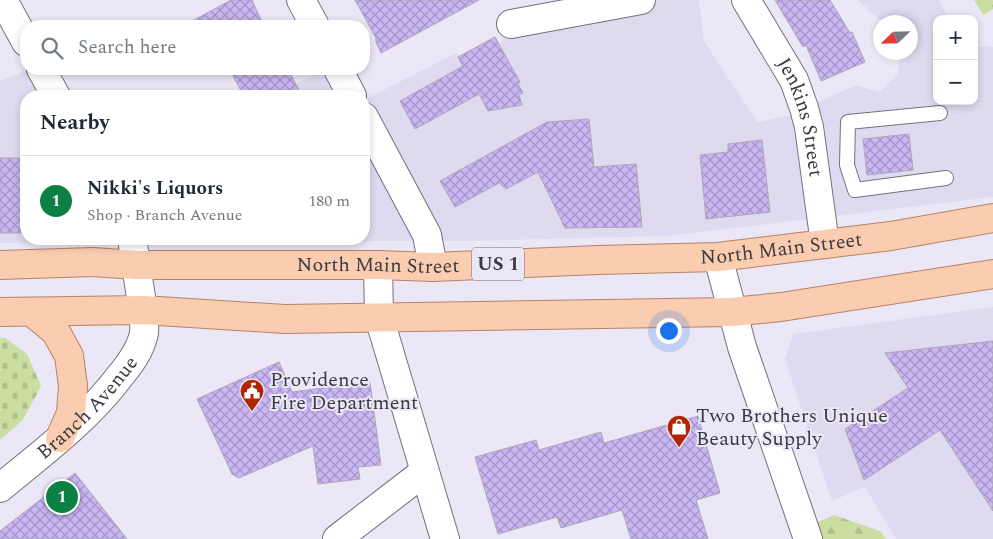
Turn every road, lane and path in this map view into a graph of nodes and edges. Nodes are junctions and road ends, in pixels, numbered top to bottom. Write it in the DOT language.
graph roads {
  1 [pos="3,0"];
  2 [pos="300,0"];
  3 [pos="641,0"];
  4 [pos="746,0"];
  5 [pos="312,20"];
  6 [pos="511,24"];
  7 [pos="20,31"];
  8 [pos="44,75"];
  9 [pos="341,75"];
  10 [pos="53,90"];
  11 [pos="349,90"];
  12 [pos="940,113"];
  13 [pos="370,128"];
  14 [pos="946,178"];
  15 [pos="993,218"];
  16 [pos="825,244"];
  17 [pos="134,252"];
  18 [pos="718,257"];
  19 [pos="0,264"];
  20 [pos="378,265"];
  21 [pos="433,267"];
  22 [pos="993,274"];
  23 [pos="143,310"];
  24 [pos="0,312"];
  25 [pos="731,312"];
  26 [pos="33,313"];
  27 [pos="379,317"];
  28 [pos="60,438"];
  29 [pos="424,472"];
  30 [pos="0,488"];
  31 [pos="336,539"];
  32 [pos="445,539"];
  33 [pos="808,539"];
  1 -- 7 [label="street"];
  2 -- 5 [label="street"];
  3 -- 6 [label="street"];
  4 -- 16 [label="street, Jenkins Street"];
  8 -- 10 [label="street"];
  9 -- 11 [label="street"];
  12 -- 14 [label="lane"];
  13 -- 21 [label="street"];
  15 -- 16 [label="main road, North Main Street / US 1"];
  16 -- 18 [label="main road, North Main Street / US 1"];
  17 -- 19 [label="main road, North Main Street / US 1"];
  17 -- 20 [label="main road, North Main Street / US 1"];
  17 -- 23 [label="street, Branch Avenue"];
  18 -- 21 [label="main road, North Main Street / US 1"];
  18 -- 25 [label="street"];
  20 -- 21 [label="main road, North Main Street / US 1"];
  20 -- 27 [label="street"];
  22 -- 25 [label="main road"];
  23 -- 26 [label="main road"];
  23 -- 27 [label="main road"];
  23 -- 28 [label="street, Branch Avenue"];
  24 -- 26 [label="main road"];
  25 -- 27 [label="main road"];
  25 -- 33 [label="street"];
  26 -- 28 [label="main road"];
  27 -- 29 [label="street"];
  28 -- 30 [label="street, Branch Avenue"];
  29 -- 31 [label="street"];
  29 -- 32 [label="street"];
}
